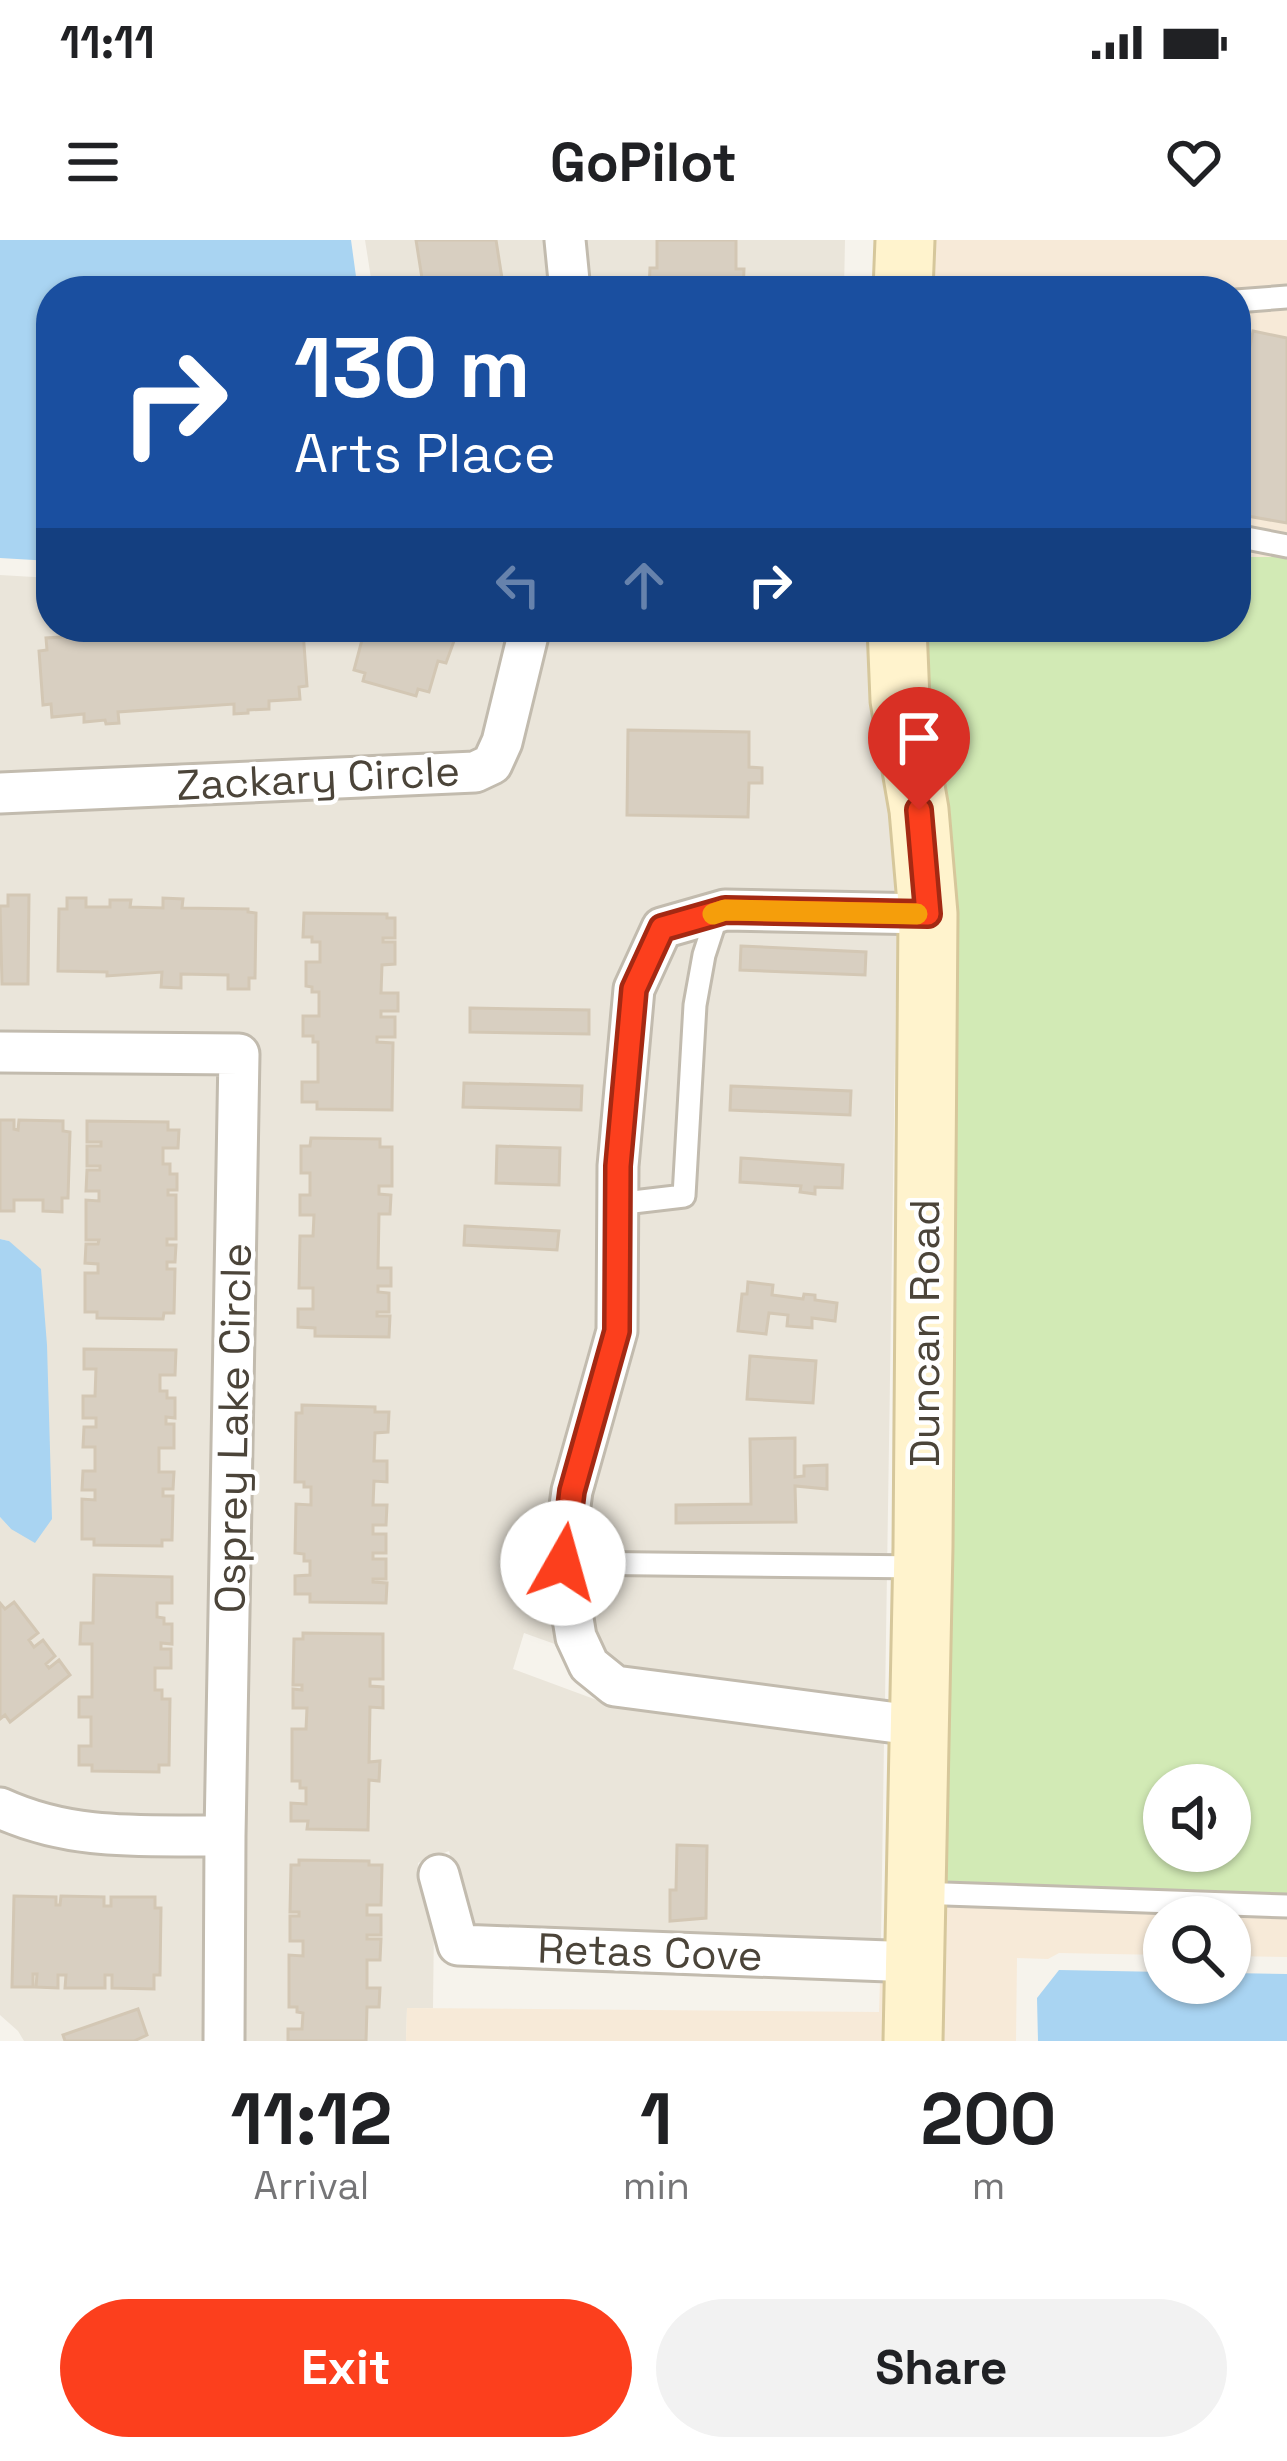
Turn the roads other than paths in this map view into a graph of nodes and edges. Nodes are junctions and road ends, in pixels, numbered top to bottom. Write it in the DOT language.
graph roads {
  1 [pos="565,240"];
  2 [pos="904,240"];
  3 [pos="569,276"];
  4 [pos="903,276"];
  5 [pos="1287,297"];
  6 [pos="1251,300"];
  7 [pos="1251,539"];
  8 [pos="1287,546"];
  9 [pos="526,642"];
  10 [pos="898,642"];
  11 [pos="0,793"];
  12 [pos="718,912"];
  13 [pos="928,914"];
  14 [pos="0,1052"];
  15 [pos="616,1204"];
  16 [pos="563,1563"];
  17 [pos="922,1567"];
  18 [pos="920,1726"];
  19 [pos="0,1808"];
  20 [pos="225,1837"];
  21 [pos="439,1875"];
  22 [pos="916,1893"];
  23 [pos="1287,1906"];
  24 [pos="915,1962"];
  25 [pos="224,2041"];
  26 [pos="913,2041"];
  1 -- 3 [label="street"];
  2 -- 4 [label="street"];
  5 -- 6 [label="lane"];
  7 -- 8 [label="lane"];
  9 -- 11 [label="street, Zackary Circle"];
  10 -- 13 [label="street, Duncan Road"];
  12 -- 13 [label="street"];
  12 -- 15 [label="street"];
  12 -- 15 [label="lane"];
  13 -- 17 [label="street, Duncan Road"];
  14 -- 20 [label="street, Osprey Lake Circle"];
  15 -- 16 [label="street"];
  16 -- 17 [label="lane"];
  16 -- 18 [label="street"];
  17 -- 18 [label="street, Duncan Road"];
  18 -- 22 [label="street, Duncan Road"];
  19 -- 20 [label="street"];
  20 -- 25 [label="street, Osprey Lake Circle"];
  21 -- 24 [label="street, Retas Cove"];
  22 -- 23 [label="lane"];
  22 -- 24 [label="street, Duncan Road"];
  24 -- 26 [label="street, Duncan Road"];
}
